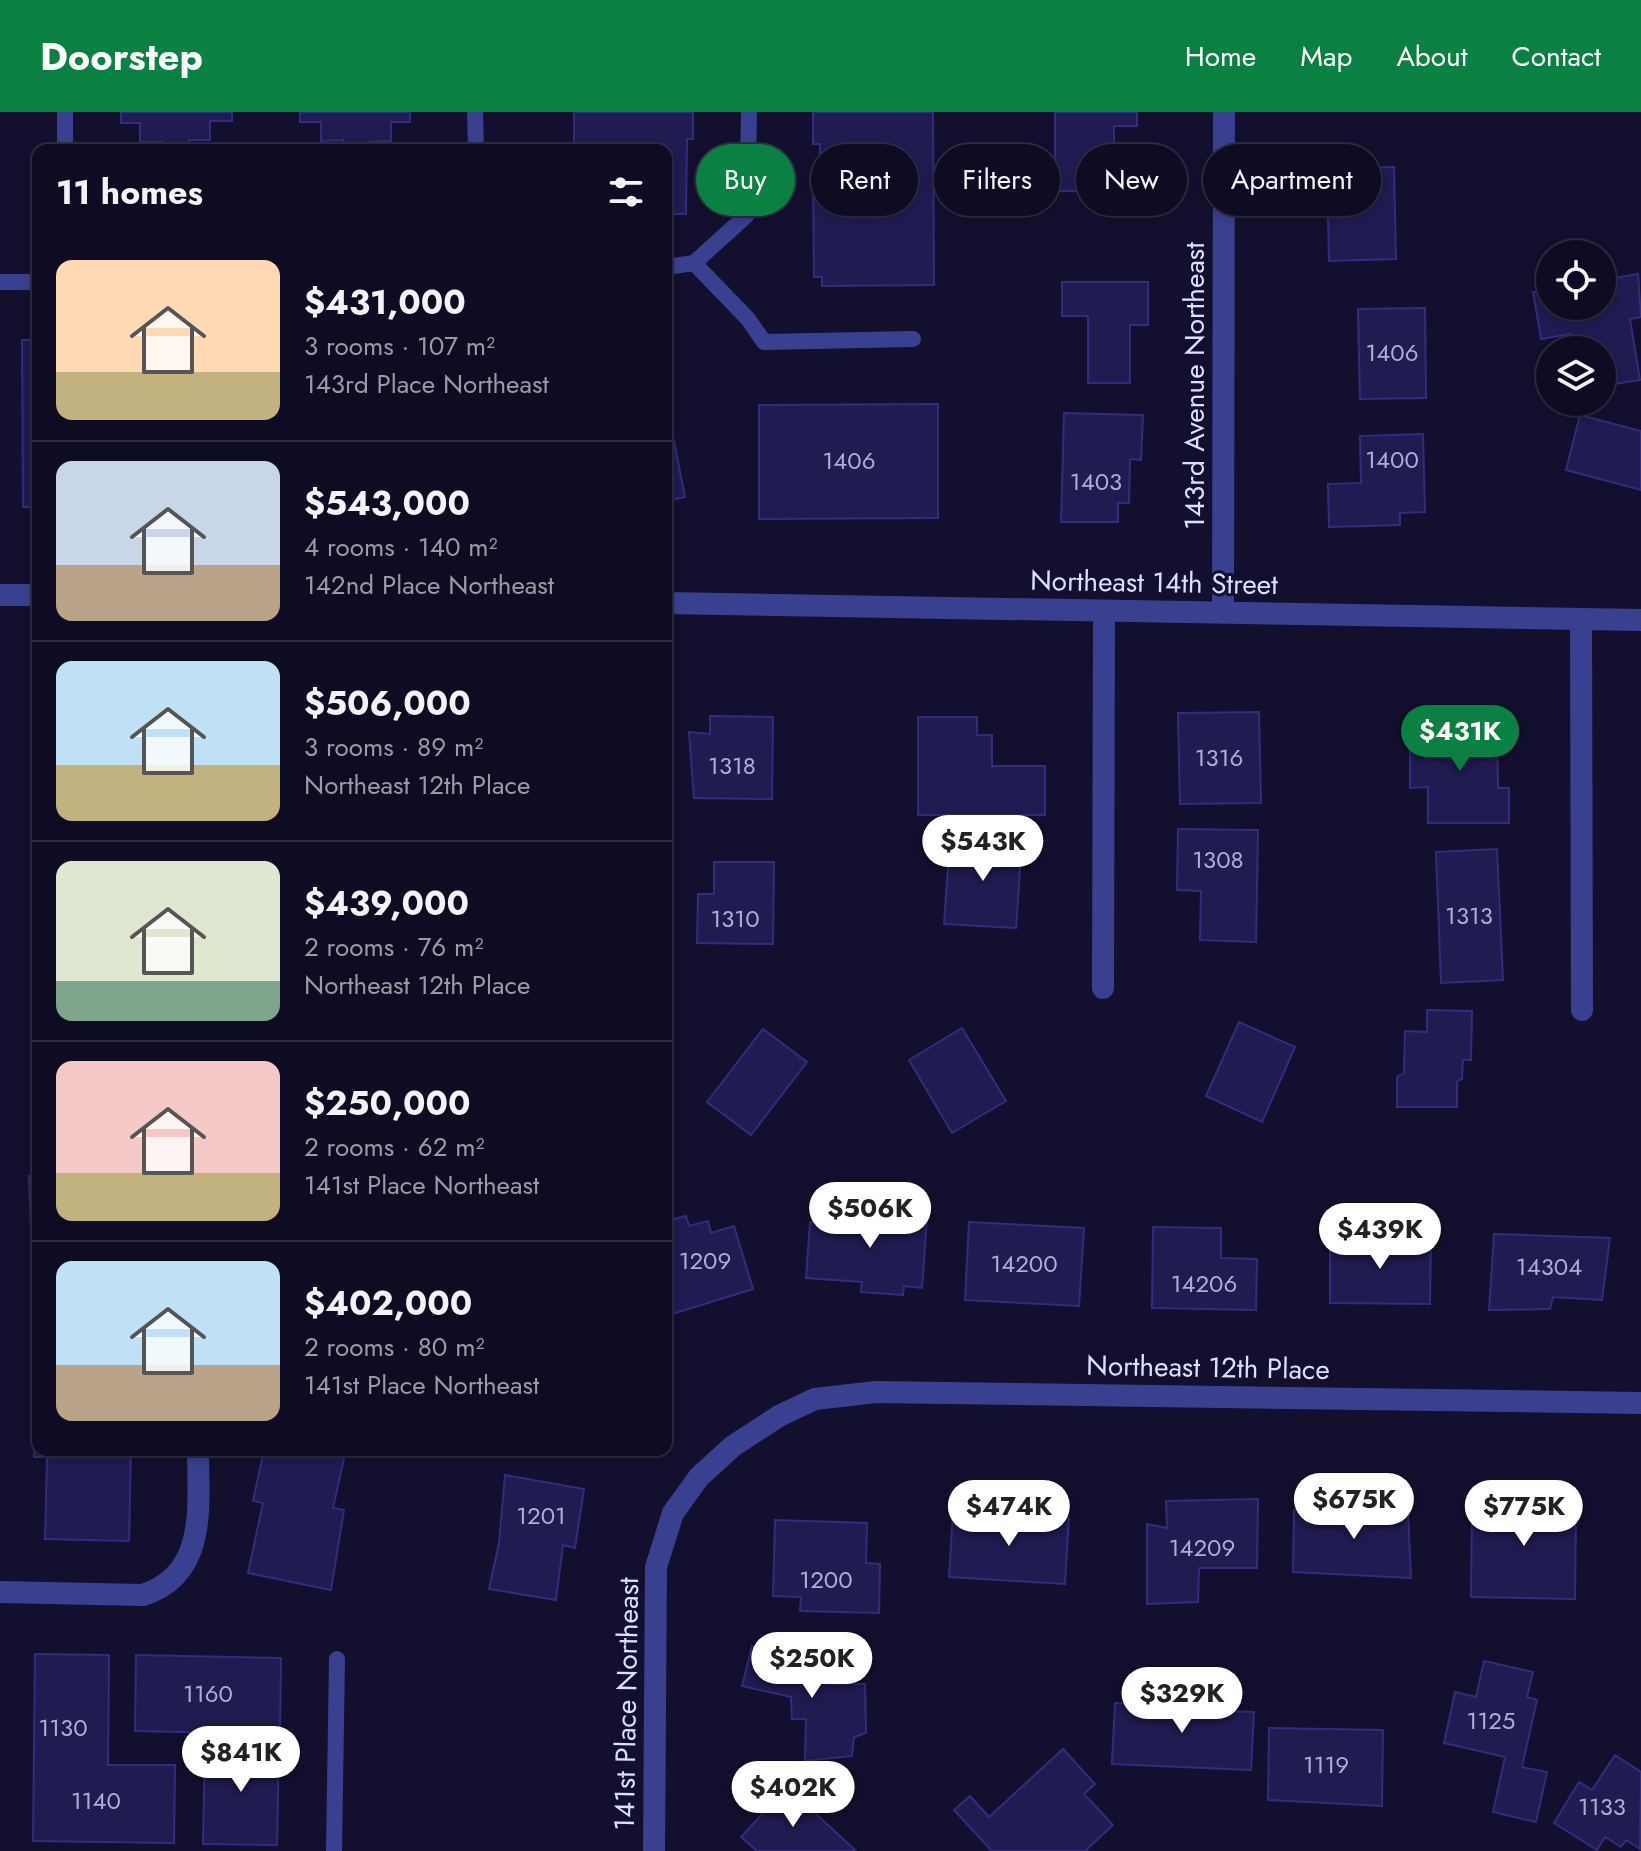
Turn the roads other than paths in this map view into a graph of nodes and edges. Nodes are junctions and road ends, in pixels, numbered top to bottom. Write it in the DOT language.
graph roads {
  1 [pos="65,112"];
  2 [pos="475,112"];
  3 [pos="749,112"];
  4 [pos="1224,112"];
  5 [pos="65,144"];
  6 [pos="476,144"];
  7 [pos="694,263"];
  8 [pos="672,266"];
  9 [pos="0,282"];
  10 [pos="32,282"];
  11 [pos="913,339"];
  12 [pos="0,595"];
  13 [pos="32,595"];
  14 [pos="672,603"];
  15 [pos="1104,611"];
  16 [pos="1223,613"];
  17 [pos="1581,620"];
  18 [pos="1641,620"];
  19 [pos="1103,988"];
  20 [pos="1582,1010"];
  21 [pos="1641,1403"];
  22 [pos="779,1416"];
  23 [pos="198,1456"];
  24 [pos="0,1592"];
  25 [pos="337,1659"];
  26 [pos="334,1851"];
  27 [pos="654,1851"];
  1 -- 5 [label="lane"];
  2 -- 6 [label="lane"];
  3 -- 7 [label="lane"];
  4 -- 16 [label="street, 143rd Avenue Northeast"];
  7 -- 8 [label="lane"];
  7 -- 11 [label="lane"];
  9 -- 10 [label="lane"];
  12 -- 13 [label="street"];
  14 -- 15 [label="street, Northeast 14th Street"];
  15 -- 16 [label="street, Northeast 14th Street"];
  15 -- 19 [label="street"];
  16 -- 17 [label="street, Northeast 14th Street"];
  17 -- 18 [label="street, Northeast 14th Street"];
  17 -- 20 [label="street"];
  21 -- 22 [label="street, Northeast 12th Place"];
  22 -- 27 [label="street, 141st Place Northeast"];
  23 -- 24 [label="street"];
  25 -- 26 [label="lane"];
}
